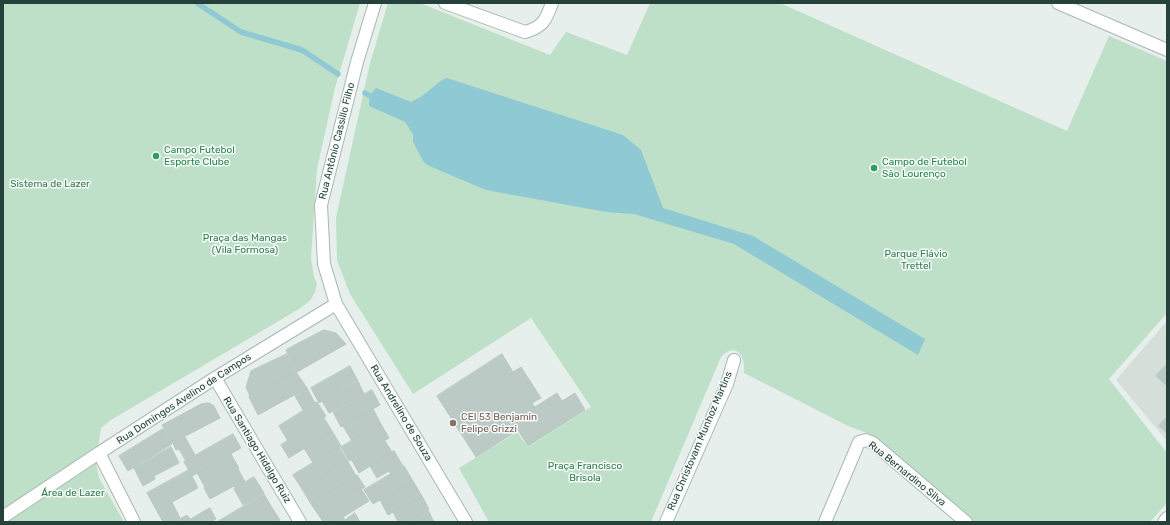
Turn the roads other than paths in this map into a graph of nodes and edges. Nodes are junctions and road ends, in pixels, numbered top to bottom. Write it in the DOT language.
graph roads {
  1 [pos="375,3"];
  2 [pos="444,3"];
  3 [pos="552,3"];
  4 [pos="1058,3"];
  5 [pos="1078,7"];
  6 [pos="1167,50"];
  7 [pos="336,304"];
  8 [pos="734,360"];
  9 [pos="215,378"];
  10 [pos="98,453"];
  11 [pos="3,517"];
  12 [pos="1167,518"];
  13 [pos="134,522"];
  14 [pos="300,522"];
  15 [pos="466,522"];
  16 [pos="666,522"];
  17 [pos="825,522"];
  18 [pos="966,522"];
  19 [pos="1164,522"];
  1 -- 7 [label="street, Rua Antônio Cassillo Filho"];
  2 -- 3 [label="street"];
  4 -- 5 [label="street"];
  5 -- 6 [label="street"];
  7 -- 9 [label="street, Rua Domingos Avelino de Campos"];
  7 -- 15 [label="street, Rua Andrelino de Souza"];
  8 -- 16 [label="street, Rua Christovam Munhoz Martins"];
  9 -- 10 [label="street, Rua Domingos Avelino de Campos"];
  9 -- 14 [label="street, Rua Santiago Hidalgo Ruiz"];
  10 -- 11 [label="street, Rua Domingos Avelino de Campos"];
  10 -- 13 [label="street"];
  12 -- 19 [label="street"];
  17 -- 18 [label="street, Rua Bernardino Silva"];
}
